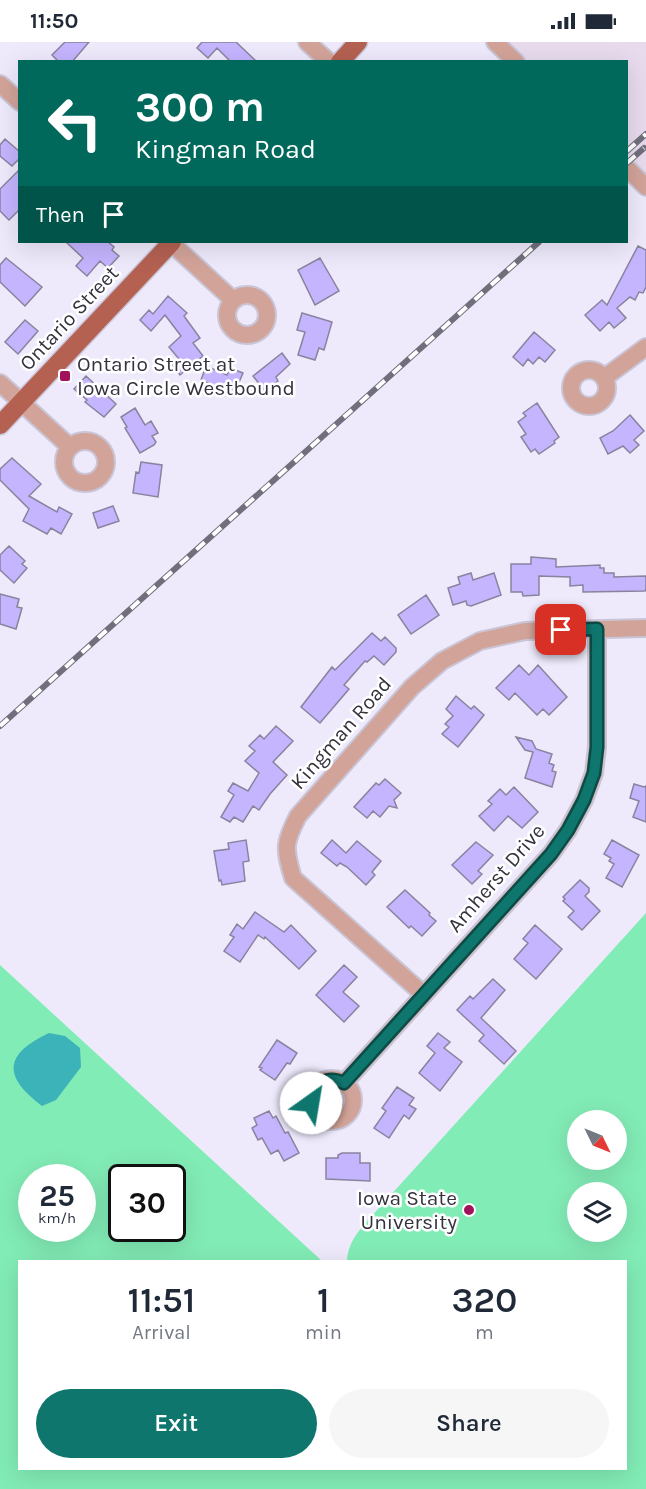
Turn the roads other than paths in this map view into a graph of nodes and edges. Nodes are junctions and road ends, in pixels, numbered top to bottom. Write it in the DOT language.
graph roads {
  1 [pos="307,42"];
  2 [pos="358,42"];
  3 [pos="495,42"];
  4 [pos="327,60"];
  5 [pos="342,60"];
  6 [pos="514,60"];
  7 [pos="0,84"];
  8 [pos="18,100"];
  9 [pos="628,169"];
  10 [pos="646,187"];
  11 [pos="170,243"];
  12 [pos="172,243"];
  13 [pos="233,300"];
  14 [pos="646,347"];
  15 [pos="604,378"];
  16 [pos="0,383"];
  17 [pos="21,402"];
  18 [pos="0,425"];
  19 [pos="70,447"];
  20 [pos="646,628"];
  21 [pos="597,629"];
  22 [pos="423,994"];
  23 [pos="344,1083"];
  1 -- 4 [label="street"];
  2 -- 5 [label="main road"];
  3 -- 6 [label="street"];
  7 -- 8 [label="street"];
  9 -- 10 [label="street"];
  11 -- 17 [label="main road, Ontario Street"];
  12 -- 13 [label="street"];
  14 -- 15 [label="street"];
  16 -- 17 [label="street"];
  17 -- 18 [label="main road, Ontario Street"];
  17 -- 19 [label="street"];
  20 -- 21 [label="street, Kingman Road"];
  21 -- 22 [label="street, Amherst Drive"];
  21 -- 22 [label="street, Kingman Road"];
  22 -- 23 [label="street, Amherst Drive"];
}
